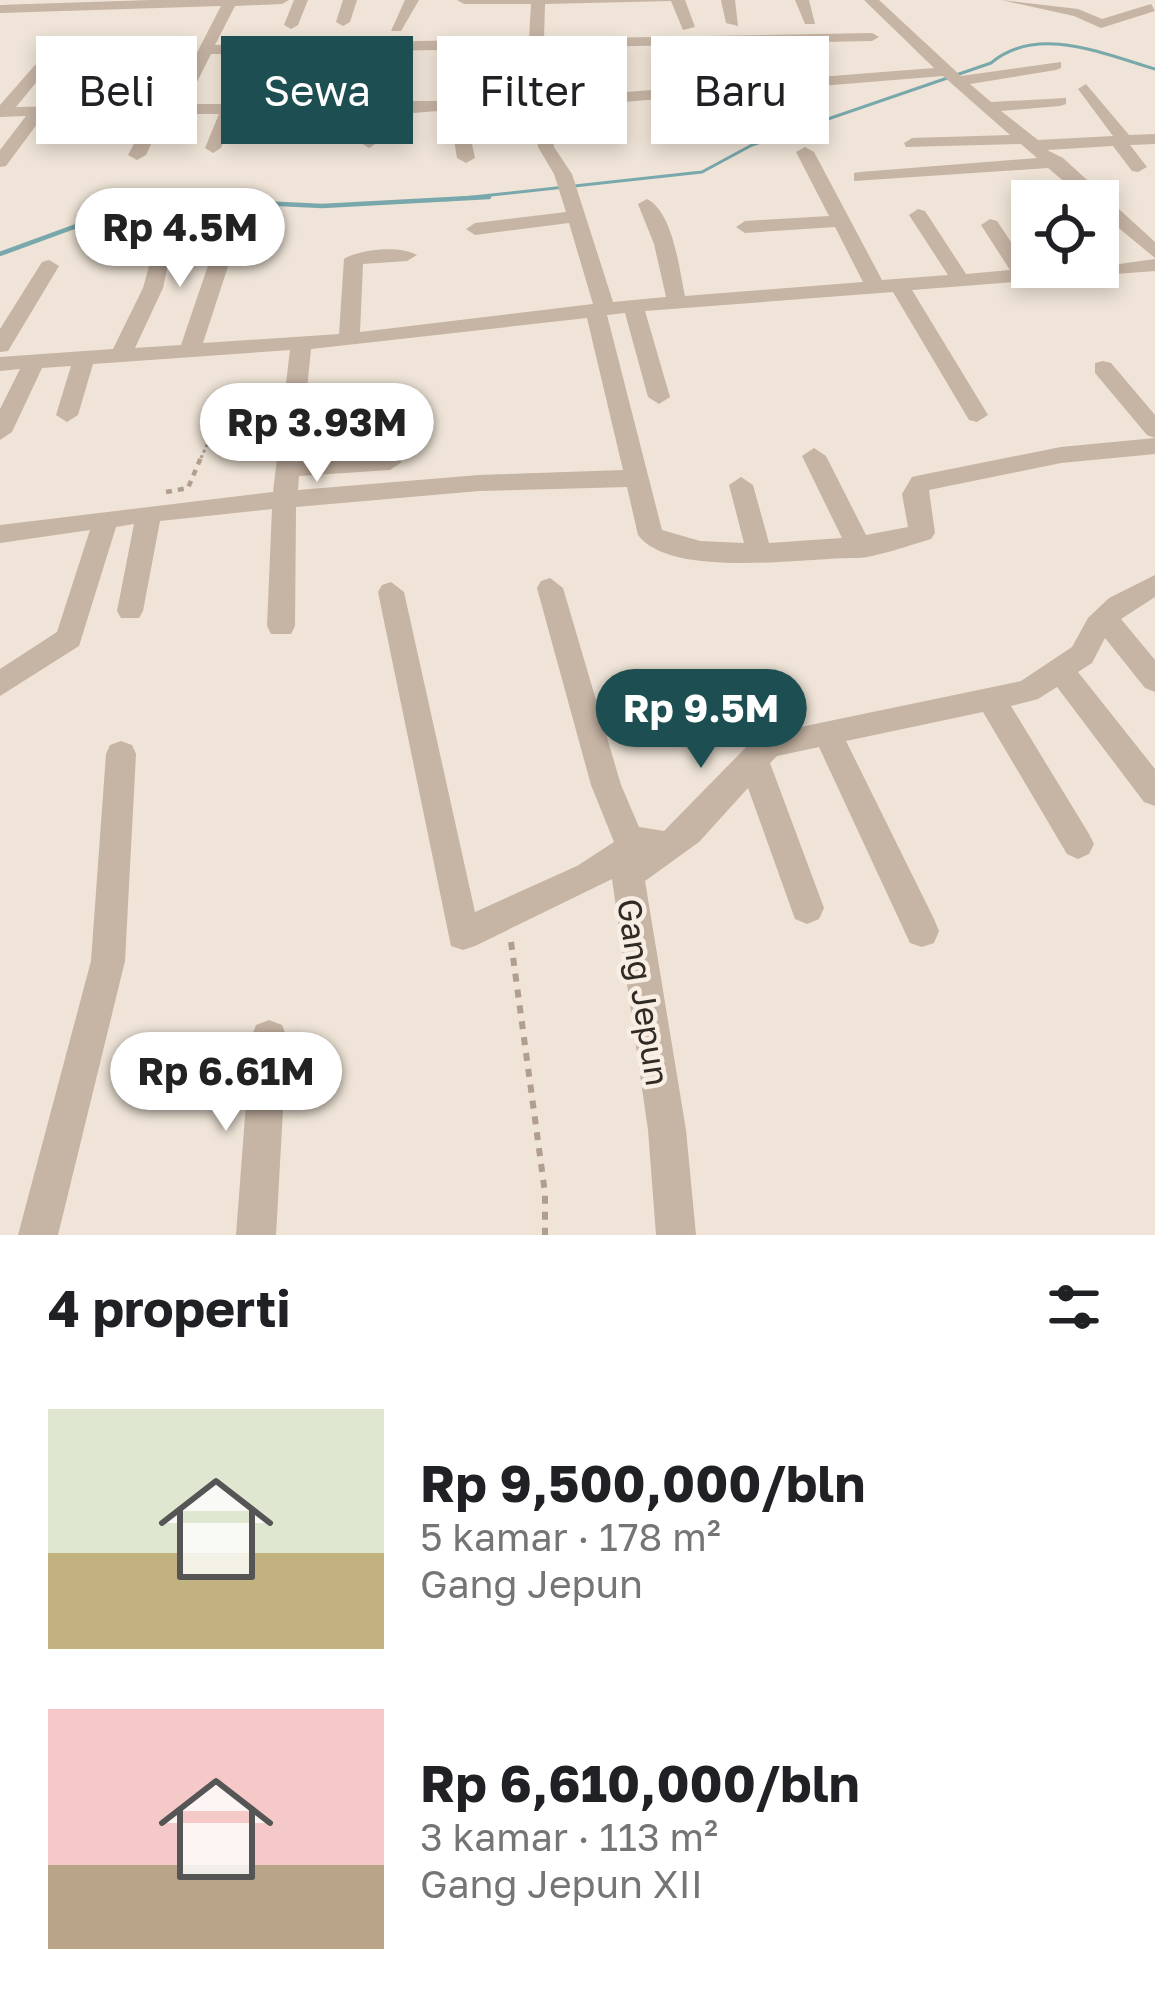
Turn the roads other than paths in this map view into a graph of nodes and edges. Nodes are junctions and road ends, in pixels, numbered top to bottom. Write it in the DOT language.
graph roads {
  1 [pos="282,0"];
  2 [pos="301,0"];
  3 [pos="350,0"];
  4 [pos="412,0"];
  5 [pos="464,0"];
  6 [pos="665,0"];
  7 [pos="679,0"];
  8 [pos="728,0"];
  9 [pos="802,0"];
  10 [pos="871,0"];
  11 [pos="1008,0"];
  12 [pos="231,1"];
  13 [pos="543,1"];
  14 [pos="587,1"];
  15 [pos="169,3"];
  16 [pos="67,4"];
  17 [pos="95,4"];
  18 [pos="630,5"];
  19 [pos="34,6"];
  20 [pos="124,8"];
  21 [pos="1151,8"];
  22 [pos="0,9"];
  23 [pos="810,21"];
  24 [pos="12,22"];
  25 [pos="343,22"];
  26 [pos="733,23"];
  27 [pos="291,25"];
  28 [pos="688,27"];
  29 [pos="396,28"];
  30 [pos="538,36"];
  31 [pos="591,36"];
  32 [pos="872,38"];
  33 [pos="829,48"];
  34 [pos="208,50"];
  35 [pos="221,50"];
  36 [pos="197,64"];
  37 [pos="1056,65"];
  38 [pos="627,70"];
  39 [pos="627,70"];
  40 [pos="635,71"];
  41 [pos="651,71"];
  42 [pos="651,71"];
  43 [pos="829,71"];
  44 [pos="36,73"];
  45 [pos="946,74"];
  46 [pos="1030,88"];
  47 [pos="1086,89"];
  48 [pos="1060,101"];
  49 [pos="984,105"];
  50 [pos="2,112"];
  51 [pos="36,112"];
  52 [pos="36,115"];
  53 [pos="221,135"];
  54 [pos="1121,140"];
  55 [pos="1155,140"];
  56 [pos="1033,142"];
  57 [pos="912,143"];
  58 [pos="143,144"];
  59 [pos="463,144"];
  60 [pos="546,144"];
  61 [pos="213,148"];
  62 [pos="805,152"];
  63 [pos="137,155"];
  64 [pos="466,158"];
  65 [pos="0,162"];
  66 [pos="1057,162"];
  67 [pos="1138,167"];
  68 [pos="860,177"];
  69 [pos="571,199"];
  70 [pos="647,204"];
  71 [pos="918,214"];
  72 [pos="842,221"];
  73 [pos="990,225"];
  74 [pos="745,227"];
  75 [pos="475,229"];
  76 [pos="164,242"];
  77 [pos="225,245"];
  78 [pos="1155,252"];
  79 [pos="407,255"];
  80 [pos="1011,257"];
  81 [pos="1155,265"];
  82 [pos="49,266"];
  83 [pos="1119,268"];
  84 [pos="1011,278"];
  85 [pos="962,281"];
  86 [pos="900,286"];
  87 [pos="877,288"];
  88 [pos="677,303"];
  89 [pos="633,306"];
  90 [pos="600,310"];
  91 [pos="350,339"];
  92 [pos="302,343"];
  93 [pos="0,346"];
  94 [pos="189,352"];
  95 [pos="120,356"];
  96 [pos="84,359"];
  97 [pos="34,362"];
  98 [pos="0,364"];
  99 [pos="1103,368"];
  100 [pos="659,397"];
  101 [pos="67,415"];
  102 [pos="977,416"];
  103 [pos="1155,430"];
  104 [pos="0,432"];
  105 [pos="1155,446"];
  106 [pos="814,456"];
  107 [pos="390,462"];
  108 [pos="289,468"];
  109 [pos="639,478"];
  110 [pos="741,485"];
  111 [pos="284,503"];
  112 [pos="152,506"];
  113 [pos="105,523"];
  114 [pos="0,534"];
  115 [pos="860,549"];
  116 [pos="759,553"];
  117 [pos="1155,584"];
  118 [pos="550,588"];
  119 [pos="391,592"];
  120 [pos="130,611"];
  121 [pos="1106,619"];
  122 [pos="281,626"];
  123 [pos="1062,672"];
  124 [pos="1155,680"];
  125 [pos="0,684"];
  126 [pos="992,701"];
  127 [pos="828,734"];
  128 [pos="121,754"];
  129 [pos="754,761"];
  130 [pos="1155,791"];
  131 [pos="1078,844"];
  132 [pos="648,846"];
  133 [pos="807,908"];
  134 [pos="922,931"];
  135 [pos="269,1038"];
  136 [pos="38,1235"];
  137 [pos="256,1235"];
  138 [pos="676,1235"];
  1 -- 12 [label="street"];
  2 -- 27 [label="street"];
  3 -- 25 [label="street"];
  4 -- 29 [label="street"];
  5 -- 13 [label="street"];
  6 -- 18 [label="street"];
  7 -- 28 [label="street"];
  8 -- 26 [label="street"];
  9 -- 23 [label="street"];
  10 -- 45 [label="street"];
  11 -- 21 [label="street"];
  12 -- 15 [label="street"];
  12 -- 34 [label="street"];
  13 -- 14 [label="street"];
  13 -- 30 [label="street"];
  14 -- 18 [label="street"];
  14 -- 31 [label="street"];
  15 -- 20 [label="street"];
  16 -- 17 [label="street"];
  16 -- 19 [label="street"];
  17 -- 20 [label="street"];
  19 -- 22 [label="street"];
  19 -- 24 [label="street"];
  32 -- 33 [label="street"];
  34 -- 35 [label="street"];
  34 -- 36 [label="street"];
  37 -- 45 [label="street"];
  38 -- 40 [label="street"];
  39 -- 40 [label="street"];
  40 -- 41 [label="street"];
  40 -- 42 [label="street"];
  43 -- 45 [label="street"];
  44 -- 50 [label="street"];
  45 -- 49 [label="street"];
  46 -- 49 [label="street"];
  47 -- 54 [label="street"];
  48 -- 49 [label="street"];
  49 -- 56 [label="street"];
  50 -- 51 [label="street"];
  52 -- 65 [label="street"];
  53 -- 61 [label="street"];
  54 -- 55 [label="street"];
  54 -- 56 [label="street"];
  54 -- 67 [label="street"];
  56 -- 57 [label="street"];
  56 -- 66 [label="street"];
  58 -- 63 [label="street"];
  59 -- 64 [label="street"];
  60 -- 69 [label="street"];
  62 -- 72 [label="street"];
  66 -- 68 [label="street"];
  66 -- 78 [label="street"];
  69 -- 75 [label="street"];
  69 -- 90 [label="street"];
  70 -- 88 [label="street"];
  71 -- 85 [label="street"];
  72 -- 74 [label="street"];
  72 -- 87 [label="street"];
  73 -- 80 [label="street"];
  76 -- 95 [label="street"];
  77 -- 94 [label="street"];
  79 -- 91 [label="street"];
  81 -- 83 [label="street"];
  82 -- 93 [label="street"];
  84 -- 85 [label="street"];
  85 -- 86 [label="street"];
  86 -- 87 [label="street"];
  86 -- 102 [label="street"];
  87 -- 88 [label="street"];
  88 -- 89 [label="street"];
  89 -- 90 [label="street"];
  89 -- 100 [label="street"];
  90 -- 91 [label="street"];
  90 -- 109 [label="street"];
  91 -- 92 [label="street"];
  92 -- 94 [label="street"];
  92 -- 108 [label="street"];
  94 -- 95 [label="street"];
  95 -- 96 [label="street"];
  96 -- 97 [label="street"];
  96 -- 101 [label="street"];
  97 -- 98 [label="street"];
  97 -- 104 [label="street"];
  99 -- 103 [label="street"];
  105 -- 115 [label="street"];
  106 -- 115 [label="street"];
  107 -- 108 [label="street"];
  108 -- 111 [label="street"];
  109 -- 111 [label="street"];
  109 -- 116 [label="street"];
  110 -- 116 [label="street"];
  111 -- 112 [label="street"];
  111 -- 122 [label="street"];
  112 -- 113 [label="street"];
  112 -- 120 [label="street"];
  113 -- 114 [label="street"];
  113 -- 125 [label="street"];
  115 -- 116 [label="street"];
  117 -- 121 [label="street, Gang Jepun"];
  118 -- 132 [label="street"];
  119 -- 132 [label="street"];
  121 -- 123 [label="street, Gang Jepun"];
  121 -- 124 [label="street"];
  123 -- 126 [label="street, Gang Jepun"];
  123 -- 130 [label="street"];
  126 -- 127 [label="street, Gang Jepun"];
  126 -- 131 [label="street"];
  127 -- 129 [label="street, Gang Jepun"];
  127 -- 134 [label="street"];
  128 -- 136 [label="street"];
  129 -- 132 [label="street, Gang Jepun"];
  129 -- 133 [label="street"];
  132 -- 138 [label="street, Gang Jepun"];
  135 -- 137 [label="street"];
}
